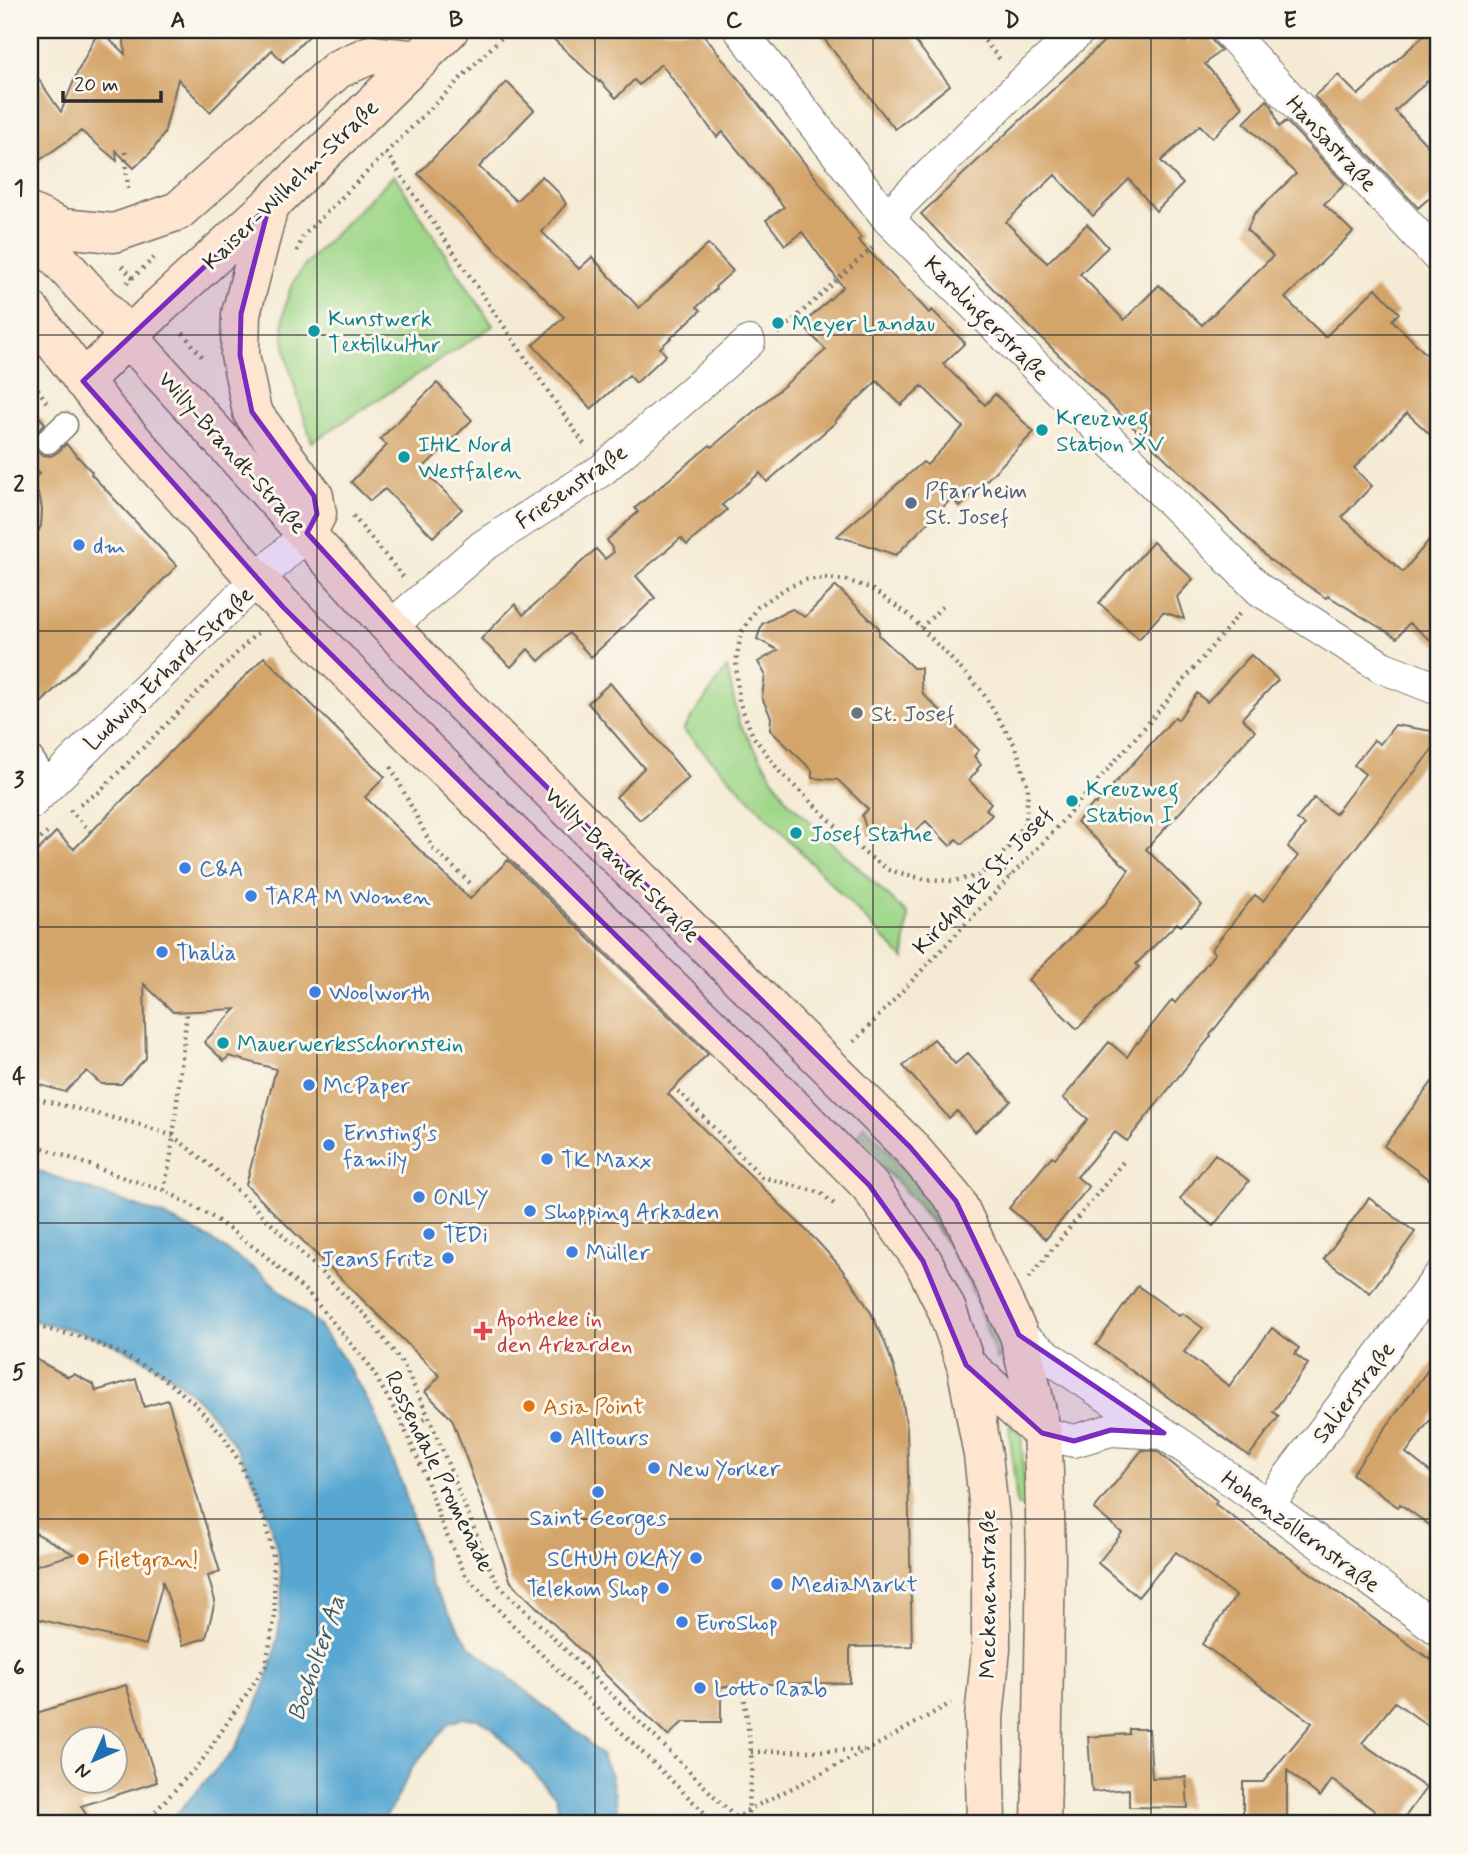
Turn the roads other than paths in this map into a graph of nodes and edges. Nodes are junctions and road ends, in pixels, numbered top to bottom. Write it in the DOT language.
graph roads {
  1 [pos="449,30"];
  2 [pos="740,30"];
  3 [pos="1080,30"];
  4 [pos="1227,30"];
  5 [pos="420,60"];
  6 [pos="269,206"];
  7 [pos="30,213"];
  8 [pos="889,220"];
  9 [pos="30,224"];
  10 [pos="1438,257"];
  11 [pos="30,310"];
  12 [pos="129,336"];
  13 [pos="763,338"];
  14 [pos="83,381"];
  15 [pos="307,533"];
  16 [pos="257,580"];
  17 [pos="390,627"];
  18 [pos="1438,689"];
  19 [pos="30,757"];
  20 [pos="39,794"];
  21 [pos="1438,1278"];
  22 [pos="1019,1335"];
  23 [pos="966,1364"];
  24 [pos="1041,1433"];
  25 [pos="1164,1433"];
  26 [pos="1267,1506"];
  27 [pos="1438,1629"];
  28 [pos="986,1824"];
  29 [pos="1041,1824"];
  1 -- 5 [label="main road, Kaiser-Wilhelm-Straße"];
  2 -- 8 [label="street, Karolingerstraße"];
  3 -- 8 [label="street"];
  4 -- 10 [label="street, Hansastraße"];
  5 -- 6 [label="main road, Kaiser-Wilhelm-Straße"];
  5 -- 7 [label="main road"];
  6 -- 12 [label="main road, Kaiser-Wilhelm-Straße"];
  6 -- 15 [label="main road"];
  8 -- 18 [label="street, Karolingerstraße"];
  9 -- 12 [label="main road, Willy-Brandt-Straße"];
  11 -- 14 [label="main road"];
  12 -- 14 [label="main road, Kaiser-Wilhelm-Straße"];
  12 -- 15 [label="main road, Willy-Brandt-Straße"];
  13 -- 17 [label="street, Friesenstraße"];
  14 -- 16 [label="main road"];
  15 -- 16 [label="street, Ludwig-Erhard-Straße"];
  15 -- 17 [label="main road, Willy-Brandt-Straße"];
  16 -- 20 [label="street, Ludwig-Erhard-Straße"];
  16 -- 23 [label="main road"];
  17 -- 22 [label="main road, Willy-Brandt-Straße"];
  19 -- 20 [label="street"];
  21 -- 26 [label="street, Salierstraße"];
  22 -- 24 [label="main road, Willy-Brandt-Straße"];
  22 -- 25 [label="street, Hohenzollernstraße"];
  23 -- 24 [label="main road"];
  23 -- 28 [label="main road, Meckenemstraße"];
  24 -- 25 [label="street"];
  24 -- 29 [label="main road"];
  25 -- 26 [label="street, Hohenzollernstraße"];
  26 -- 27 [label="street, Hohenzollernstraße"];
}
